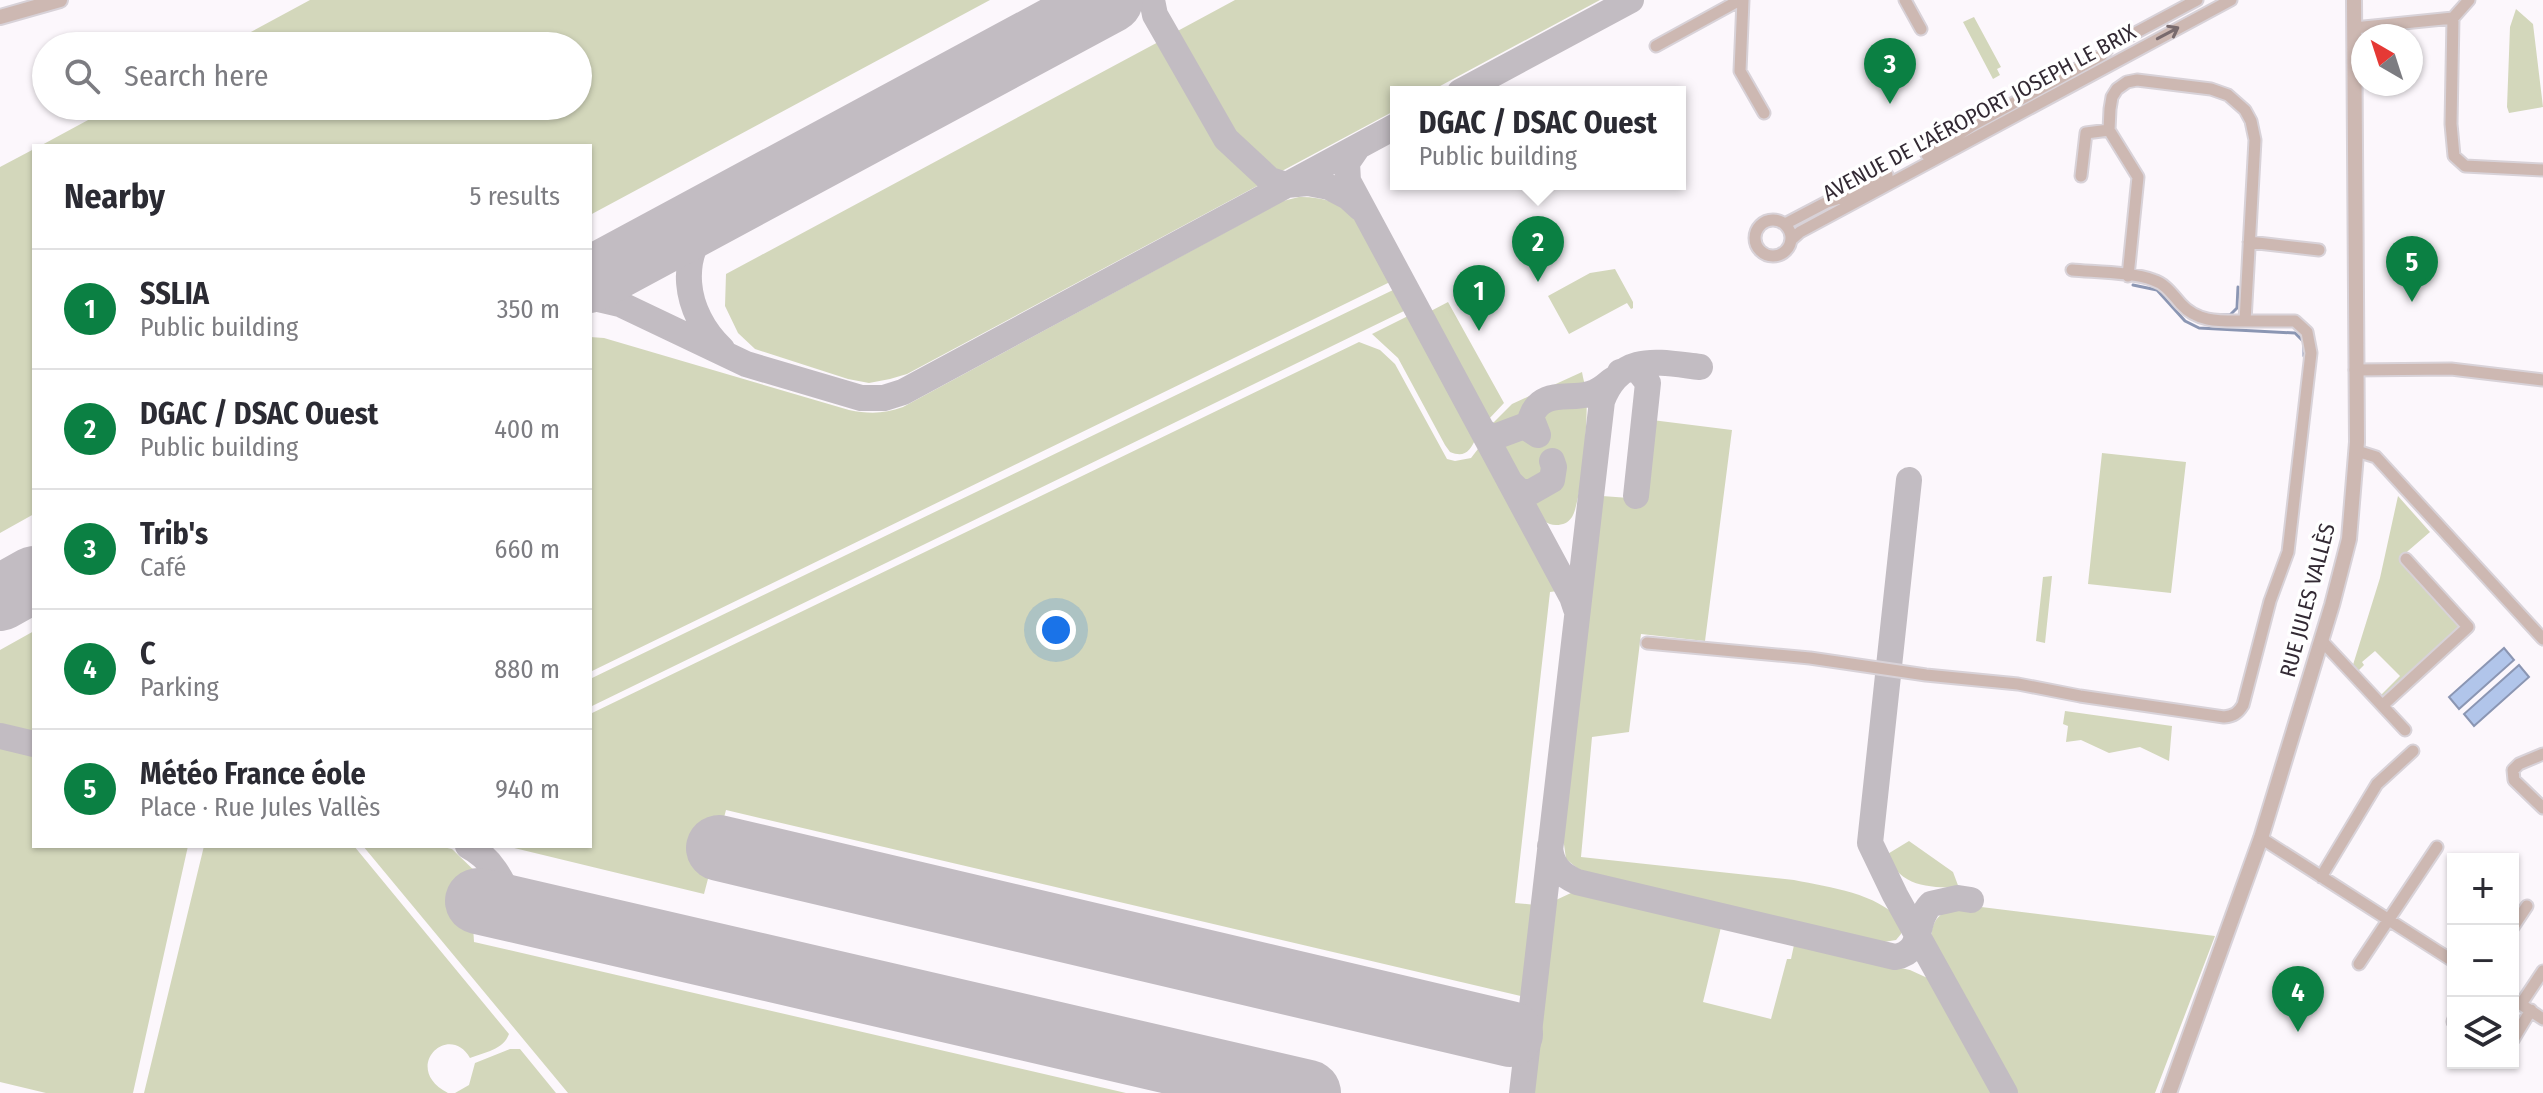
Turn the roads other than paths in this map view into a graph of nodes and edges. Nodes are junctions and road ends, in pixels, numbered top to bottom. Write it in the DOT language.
graph roads {
  1 [pos="60,0"];
  2 [pos="1742,0"];
  3 [pos="1905,0"];
  4 [pos="2197,0"];
  5 [pos="2231,0"];
  6 [pos="2354,0"];
  7 [pos="2469,0"];
  8 [pos="0,17"];
  9 [pos="2453,18"];
  10 [pos="2354,24"];
  11 [pos="2394,24"];
  12 [pos="1921,29"];
  13 [pos="1656,46"];
  14 [pos="2354,96"];
  15 [pos="1764,113"];
  16 [pos="2109,130"];
  17 [pos="2543,170"];
  18 [pos="2081,176"];
  19 [pos="1785,224"];
  20 [pos="1791,240"];
  21 [pos="2249,242"];
  22 [pos="2319,250"];
  23 [pos="2072,270"];
  24 [pos="2128,276"];
  25 [pos="2245,321"];
  26 [pos="2355,370"];
  27 [pos="2543,380"];
  28 [pos="2357,451"];
  29 [pos="2406,559"];
  30 [pos="2543,639"];
  31 [pos="2321,640"];
  32 [pos="1647,643"];
  33 [pos="2383,705"];
  34 [pos="2405,730"];
  35 [pos="2413,751"];
  36 [pos="2543,754"];
  37 [pos="2543,808"];
  38 [pos="2261,838"];
  39 [pos="2437,847"];
  40 [pos="2321,877"];
  41 [pos="2527,906"];
  42 [pos="2388,919"];
  43 [pos="2514,925"];
  44 [pos="2447,957"];
  45 [pos="2359,964"];
  46 [pos="2543,971"];
  47 [pos="2522,1004"];
  48 [pos="2543,1019"];
  49 [pos="2169,1093"];
  1 -- 8 [label="street"];
  2 -- 13 [label="street"];
  2 -- 15 [label="street"];
  3 -- 12 [label="street"];
  4 -- 19 [label="street, AVENUE DE L'AÉROPORT JOSEPH LE BRIX"];
  20 -- 5 [label="street, AVENUE DE L'AÉROPORT JOSEPH LE BRIX, one-way"];
  6 -- 10 [label="street, RUE JULES VALLÈS"];
  7 -- 9 [label="street"];
  9 -- 11 [label="street"];
  9 -- 17 [label="street"];
  14 -- 26 [label="street, RUE JULES VALLÈS"];
  16 -- 18 [label="street"];
  16 -- 21 [label="street"];
  16 -- 24 [label="street"];
  19 -- 20 [label="street"];
  19 -- 20 [label="street, AVENUE DE L'AÉROPORT JOSEPH LE BRIX"];
  21 -- 22 [label="street"];
  21 -- 25 [label="street"];
  23 -- 24 [label="street"];
  24 -- 25 [label="street"];
  25 -- 32 [label="street"];
  26 -- 27 [label="street"];
  26 -- 28 [label="street, RUE JULES VALLÈS"];
  28 -- 30 [label="street"];
  28 -- 31 [label="street, RUE JULES VALLÈS"];
  29 -- 33 [label="street"];
  31 -- 33 [label="street"];
  31 -- 38 [label="street, RUE JULES VALLÈS"];
  33 -- 34 [label="street"];
  35 -- 40 [label="street"];
  36 -- 37 [label="street"];
  38 -- 40 [label="street"];
  38 -- 49 [label="street, RUE JULES VALLÈS"];
  39 -- 42 [label="street"];
  40 -- 42 [label="street"];
  41 -- 43 [label="street"];
  42 -- 44 [label="street"];
  42 -- 45 [label="street"];
  46 -- 47 [label="street"];
  47 -- 48 [label="street"];
}
